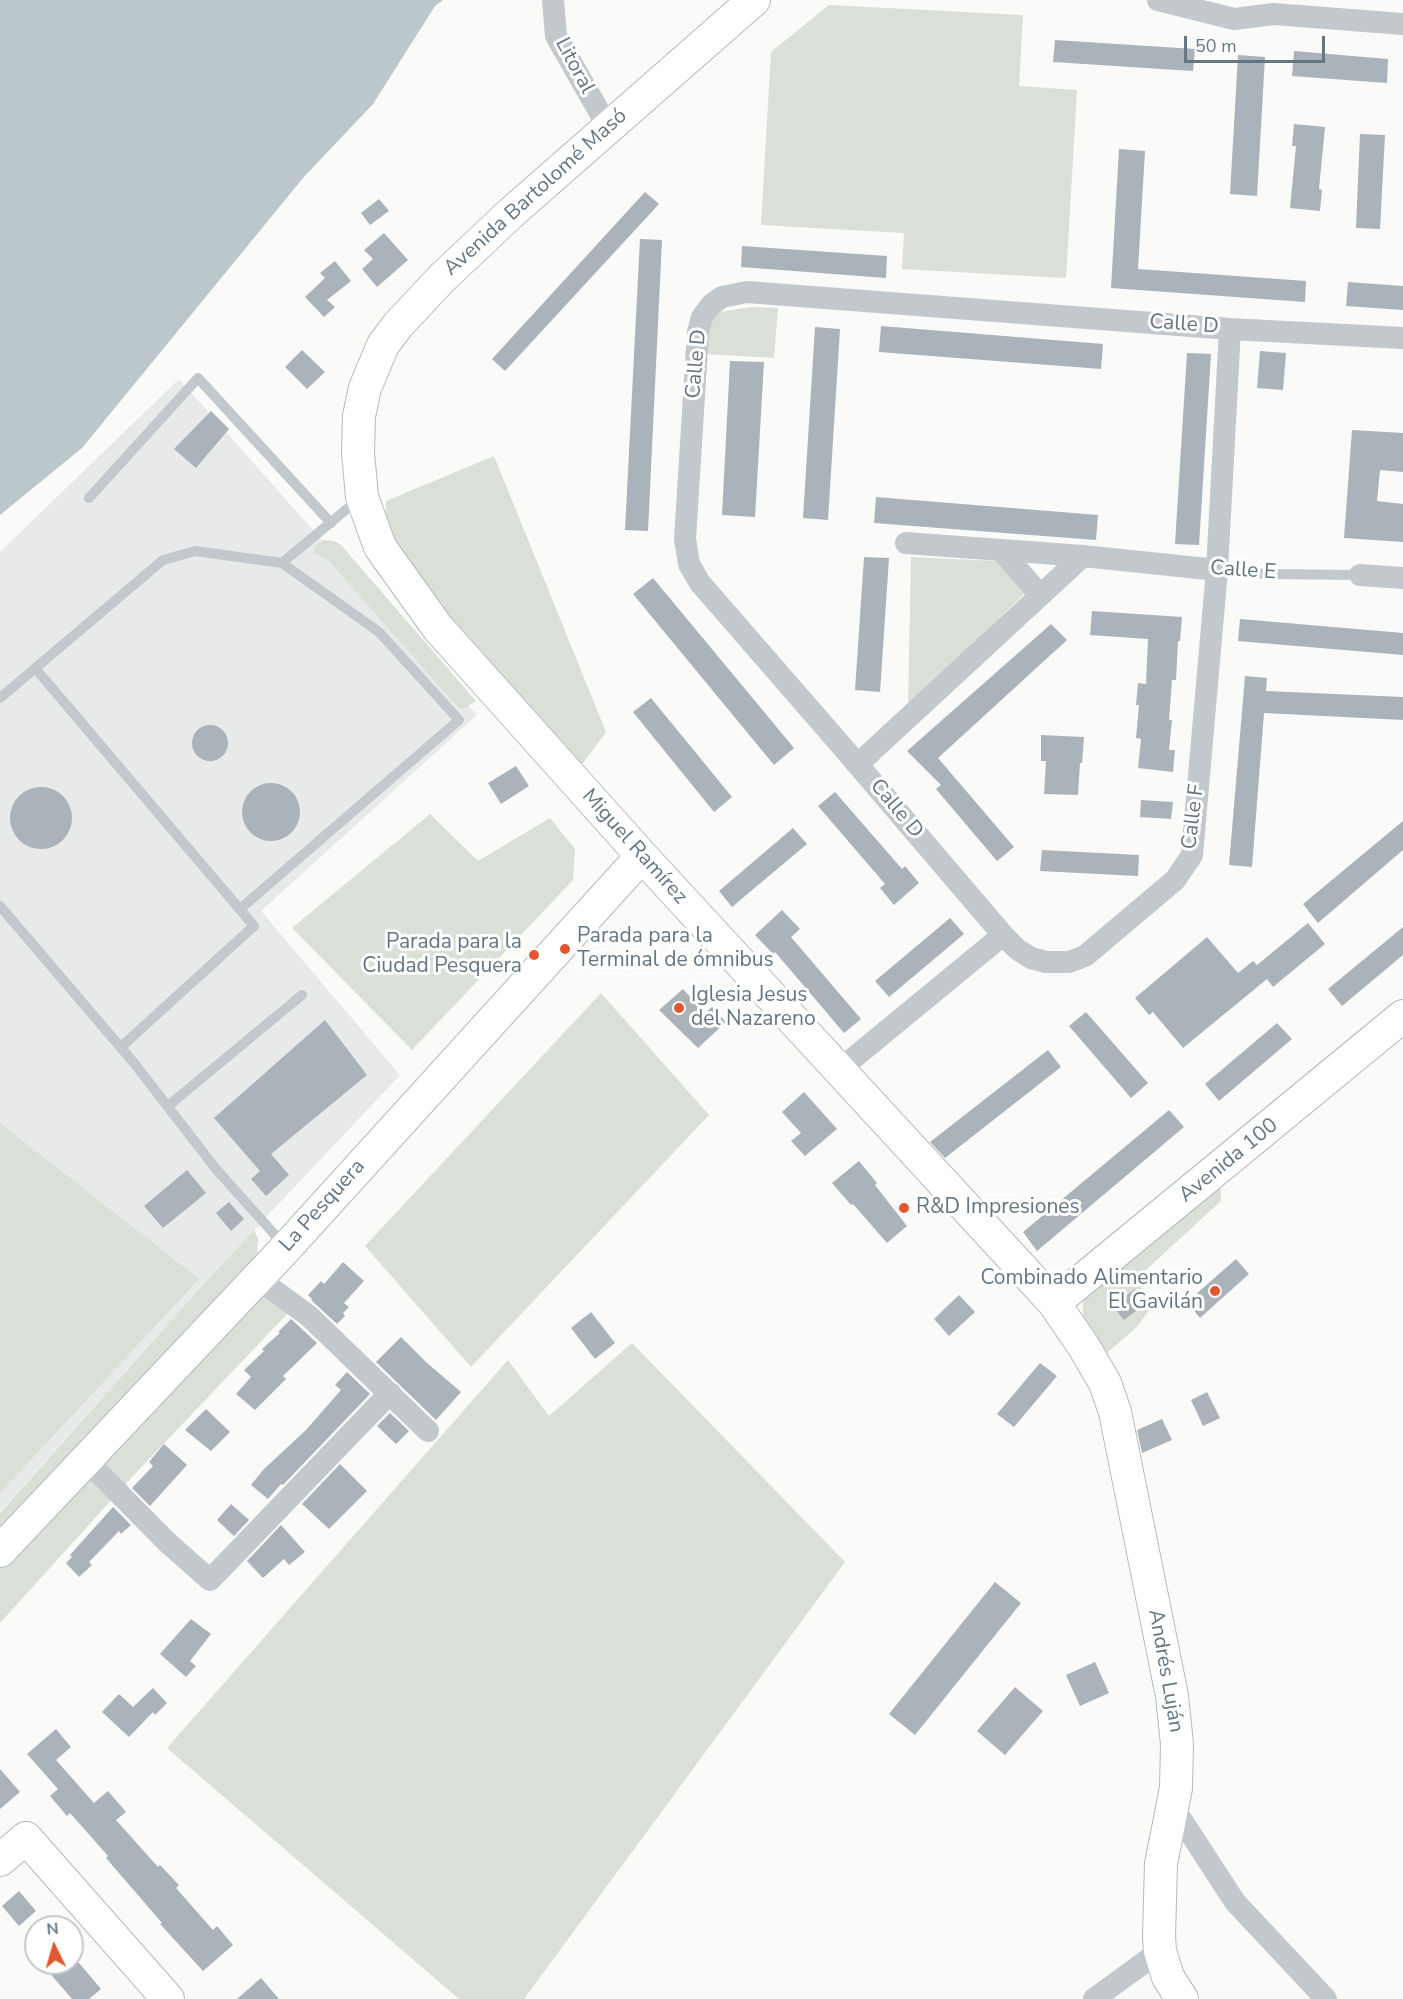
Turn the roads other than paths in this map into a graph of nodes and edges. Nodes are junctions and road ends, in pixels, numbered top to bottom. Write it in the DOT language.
graph roads {
  1 [pos="553,0"];
  2 [pos="754,0"];
  3 [pos="1158,0"];
  4 [pos="1274,7"];
  5 [pos="1403,24"];
  6 [pos="608,128"];
  7 [pos="1230,329"];
  8 [pos="1403,338"];
  9 [pos="359,416"];
  10 [pos="362,497"];
  11 [pos="89,498"];
  12 [pos="331,523"];
  13 [pos="906,543"];
  14 [pos="1001,550"];
  15 [pos="1083,556"];
  16 [pos="282,563"];
  17 [pos="1217,570"];
  18 [pos="1360,575"];
  19 [pos="1403,578"];
  20 [pos="1040,596"];
  21 [pos="36,668"];
  22 [pos="0,698"];
  23 [pos="858,764"];
  24 [pos="642,856"];
  25 [pos="0,906"];
  26 [pos="240,909"];
  27 [pos="1003,934"];
  28 [pos="302,995"];
  29 [pos="1403,1016"];
  30 [pos="121,1047"];
  31 [pos="839,1070"];
  32 [pos="168,1107"];
  33 [pos="286,1248"];
  34 [pos="257,1278"];
  35 [pos="1054,1304"];
  36 [pos="390,1393"];
  37 [pos="1115,1412"];
  38 [pos="428,1431"];
  39 [pos="86,1460"];
  40 [pos="0,1551"];
  41 [pos="1172,1805"];
  42 [pos="0,1860"];
  43 [pos="1160,1951"];
  44 [pos="168,1999"];
  45 [pos="1094,1999"];
  46 [pos="1182,1999"];
  47 [pos="1326,1999"];
  1 -- 6 [label="street, Litoral"];
  2 -- 6 [label="main road, Avenida Bartolomé Masó"];
  3 -- 4 [label="street"];
  4 -- 5 [label="street"];
  6 -- 9 [label="main road, Avenida Bartolomé Masó"];
  7 -- 8 [label="street, Calle D"];
  7 -- 17 [label="street, Calle F"];
  7 -- 23 [label="street, Calle D"];
  9 -- 10 [label="main road, Miguel Ramírez"];
  10 -- 12 [label="lane"];
  10 -- 24 [label="main road, Miguel Ramírez"];
  11 -- 12 [label="lane"];
  12 -- 16 [label="lane"];
  13 -- 14 [label="street, Calle E"];
  14 -- 15 [label="street, Calle E"];
  14 -- 20 [label="street"];
  15 -- 17 [label="street, Calle E"];
  15 -- 20 [label="street"];
  16 -- 21 [label="lane"];
  16 -- 26 [label="lane"];
  17 -- 18 [label="lane, Calle E"];
  17 -- 27 [label="street, Calle F"];
  18 -- 19 [label="street, Calle E"];
  20 -- 23 [label="street"];
  21 -- 22 [label="lane"];
  21 -- 26 [label="lane"];
  23 -- 27 [label="street, Calle D"];
  24 -- 31 [label="main road, Miguel Ramírez"];
  24 -- 33 [label="main road, La Pesquera"];
  25 -- 30 [label="lane"];
  26 -- 30 [label="lane"];
  27 -- 31 [label="street"];
  28 -- 32 [label="lane"];
  29 -- 35 [label="main road, Avenida 100"];
  30 -- 32 [label="lane"];
  31 -- 35 [label="main road, Miguel Ramírez"];
  32 -- 33 [label="lane"];
  33 -- 34 [label="main road, La Pesquera"];
  34 -- 36 [label="street"];
  34 -- 39 [label="main road, La Pesquera"];
  35 -- 37 [label="main road, Miguel Ramírez"];
  36 -- 38 [label="street"];
  36 -- 39 [label="street"];
  37 -- 41 [label="main road, Andrés Luján"];
  39 -- 40 [label="main road, La Pesquera"];
  41 -- 43 [label="main road, Andrés Luján"];
  41 -- 47 [label="street"];
  42 -- 44 [label="main road"];
  43 -- 45 [label="street"];
  43 -- 46 [label="main road, Andrés Luján"];
}
